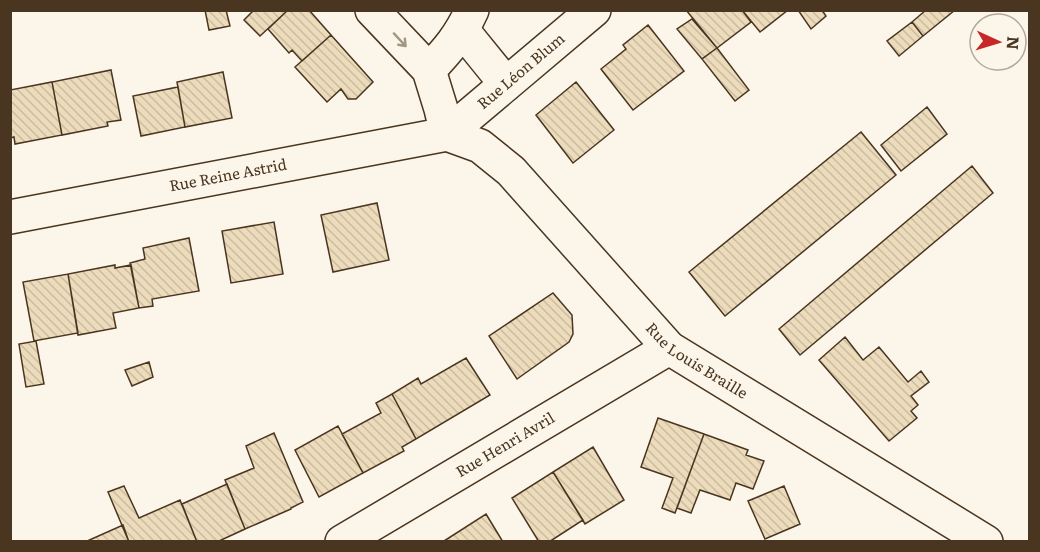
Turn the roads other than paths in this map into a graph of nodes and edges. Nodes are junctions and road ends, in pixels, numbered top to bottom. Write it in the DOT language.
graph roads {
  1 [pos="372,10"];
  2 [pos="594,10"];
  3 [pos="467,21"];
  4 [pos="429,70"];
  5 [pos="506,84"];
  6 [pos="447,134"];
  7 [pos="10,217"];
  8 [pos="669,348"];
  9 [pos="342,542"];
  10 [pos="986,542"];
  1 -- 4 [label="street, one-way"];
  2 -- 5 [label="street, Rue Léon Blum"];
  3 -- 4 [label="street"];
  3 -- 5 [label="street"];
  4 -- 6 [label="street"];
  5 -- 6 [label="street, Rue Léon Blum"];
  6 -- 7 [label="street, Rue Reine Astrid"];
  6 -- 8 [label="street, Rue Louis Braille"];
  8 -- 9 [label="street, Rue Henri Avril"];
  8 -- 10 [label="street, Rue Louis Braille"];
}
